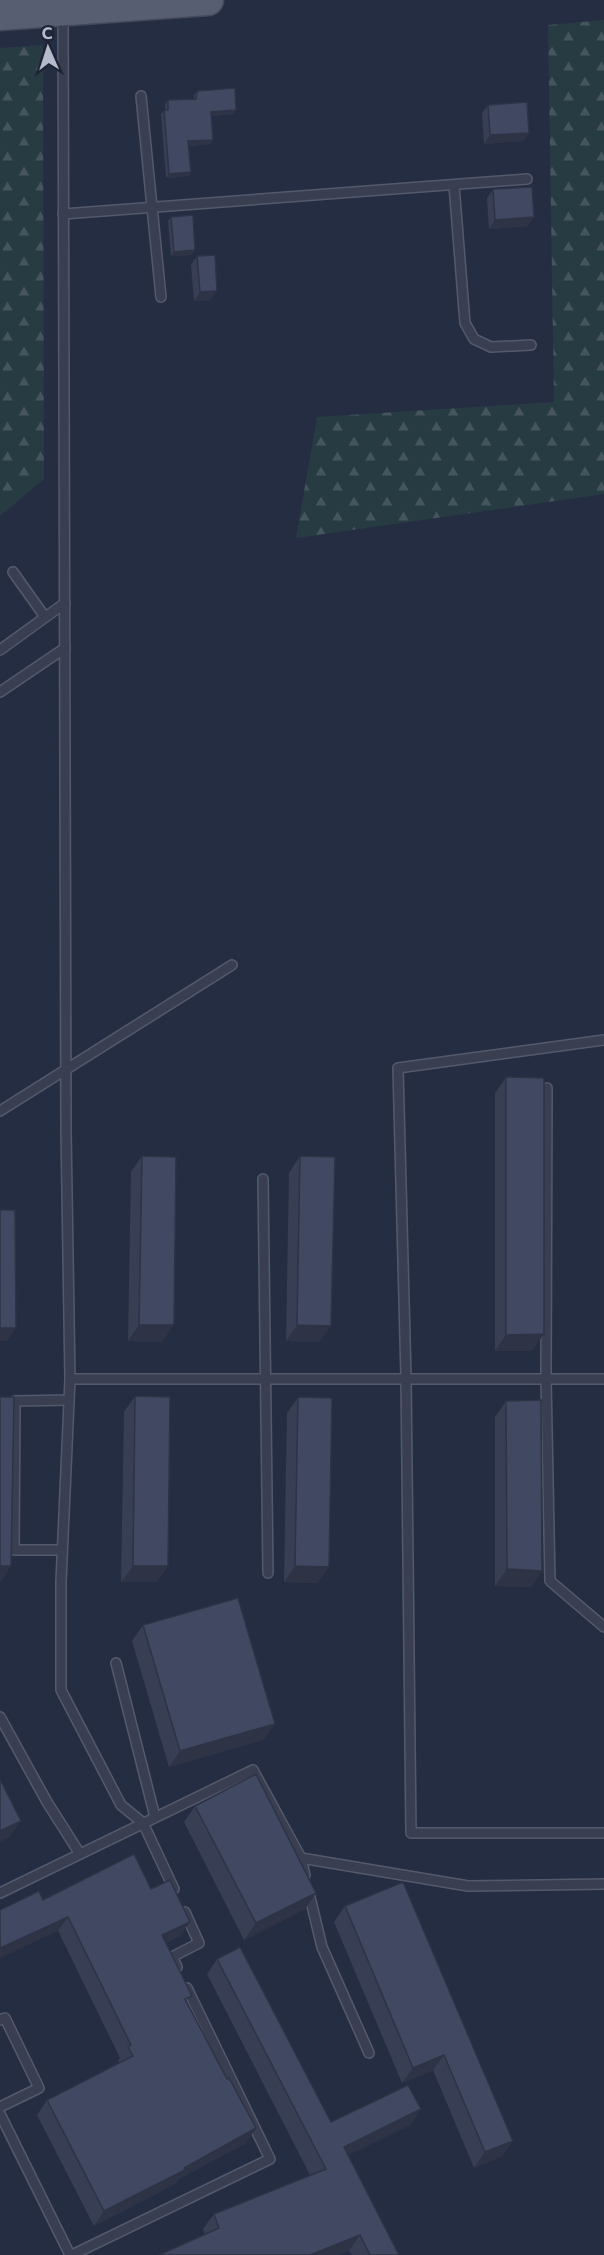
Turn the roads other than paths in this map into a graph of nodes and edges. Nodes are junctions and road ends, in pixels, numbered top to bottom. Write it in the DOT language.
graph roads {
  1 [pos="208,0"];
  2 [pos="63,9"];
  3 [pos="0,15"];
  4 [pos="141,96"];
  5 [pos="526,179"];
  6 [pos="454,185"];
  7 [pos="152,208"];
  8 [pos="63,214"];
  9 [pos="161,297"];
  10 [pos="531,345"];
  11 [pos="13,572"];
  12 [pos="64,603"];
  13 [pos="45,617"];
  14 [pos="65,648"];
  15 [pos="0,650"];
  16 [pos="0,692"];
  17 [pos="232,965"];
  18 [pos="604,1040"];
  19 [pos="66,1069"];
  20 [pos="547,1088"];
  21 [pos="0,1111"];
  22 [pos="263,1179"];
  23 [pos="406,1377"];
  24 [pos="70,1378"];
  25 [pos="265,1379"];
  26 [pos="546,1379"];
  27 [pos="604,1379"];
  28 [pos="69,1400"];
  29 [pos="62,1550"];
  30 [pos="267,1573"];
  31 [pos="604,1627"];
  32 [pos="116,1663"];
  33 [pos="0,1717"];
  34 [pos="155,1817"];
  35 [pos="143,1823"];
  36 [pos="604,1833"];
  37 [pos="80,1854"];
  38 [pos="301,1858"];
  39 [pos="604,1884"];
  40 [pos="0,1893"];
  41 [pos="0,2020"];
  42 [pos="369,2053"];
  43 [pos="0,2107"];
  44 [pos="0,2114"];
  45 [pos="71,2255"];
  1 -- 2 [label="main road"];
  2 -- 3 [label="main road"];
  2 -- 8 [label="lane"];
  4 -- 7 [label="lane"];
  5 -- 6 [label="lane"];
  6 -- 7 [label="lane"];
  6 -- 10 [label="lane"];
  7 -- 8 [label="lane"];
  7 -- 9 [label="lane"];
  8 -- 12 [label="lane"];
  11 -- 13 [label="lane"];
  12 -- 13 [label="lane"];
  12 -- 14 [label="lane"];
  13 -- 15 [label="lane"];
  14 -- 16 [label="lane"];
  14 -- 19 [label="lane"];
  17 -- 19 [label="lane"];
  18 -- 23 [label="lane"];
  19 -- 21 [label="lane"];
  19 -- 24 [label="lane"];
  20 -- 26 [label="lane"];
  22 -- 25 [label="lane"];
  23 -- 25 [label="lane"];
  23 -- 26 [label="lane"];
  23 -- 36 [label="lane"];
  24 -- 25 [label="lane"];
  24 -- 28 [label="lane"];
  25 -- 30 [label="lane"];
  26 -- 27 [label="lane"];
  26 -- 31 [label="lane"];
  28 -- 29 [label="lane"];
  28 -- 29 [label="lane"];
  29 -- 35 [label="lane"];
  32 -- 34 [label="lane"];
  33 -- 37 [label="lane"];
  34 -- 35 [label="lane"];
  34 -- 38 [label="lane"];
  35 -- 37 [label="lane"];
  35 -- 45 [label="lane"];
  37 -- 40 [label="lane"];
  38 -- 39 [label="lane"];
  38 -- 42 [label="lane"];
  41 -- 43 [label="lane"];
  44 -- 45 [label="lane"];
}
